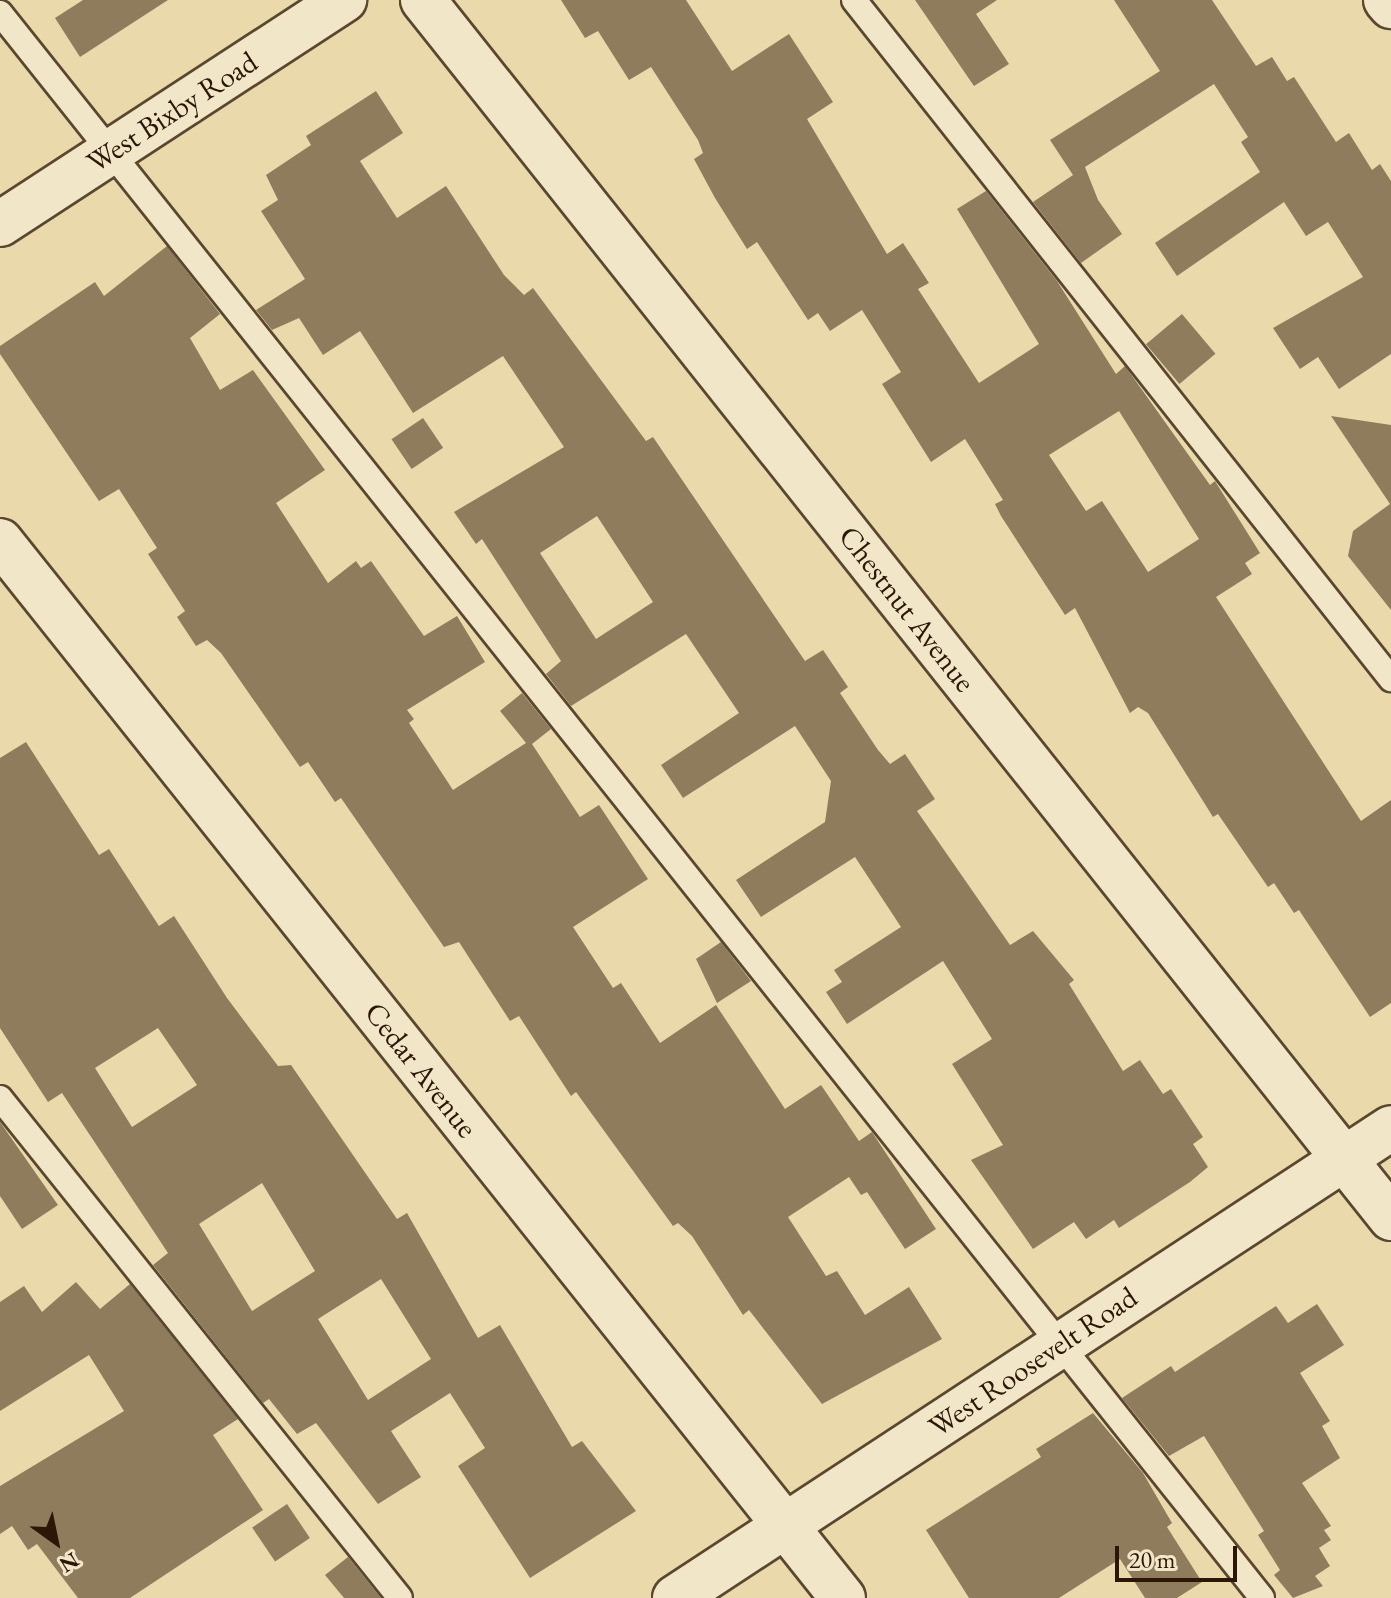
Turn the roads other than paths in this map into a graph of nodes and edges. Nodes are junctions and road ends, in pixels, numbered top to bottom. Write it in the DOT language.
graph roads {
  1 [pos="344,0"];
  2 [pos="423,0"];
  3 [pos="854,0"];
  4 [pos="1386,0"];
  5 [pos="1391,6"];
  6 [pos="0,13"];
  7 [pos="110,151"];
  8 [pos="0,224"];
  9 [pos="0,541"];
  10 [pos="1391,679"];
  11 [pos="0,1098"];
  12 [pos="1391,1128"];
  13 [pos="1343,1159"];
  14 [pos="1391,1218"];
  15 [pos="1057,1344"];
  16 [pos="787,1529"];
  17 [pos="400,1598"];
  18 [pos="675,1598"];
  19 [pos="843,1598"];
  20 [pos="1262,1598"];
  1 -- 7 [label="street, West Bixby Road"];
  2 -- 13 [label="street, Chestnut Avenue"];
  3 -- 10 [label="lane"];
  4 -- 5 [label="street"];
  6 -- 7 [label="lane"];
  7 -- 8 [label="street, West Bixby Road"];
  7 -- 15 [label="lane"];
  9 -- 16 [label="street, Cedar Avenue"];
  11 -- 17 [label="lane"];
  12 -- 13 [label="street, West Roosevelt Road"];
  13 -- 14 [label="street, Chestnut Avenue"];
  13 -- 15 [label="street, West Roosevelt Road"];
  15 -- 16 [label="street, West Roosevelt Road"];
  15 -- 20 [label="lane"];
  16 -- 18 [label="street, West Roosevelt Road"];
  16 -- 19 [label="street, Cedar Avenue"];
}
